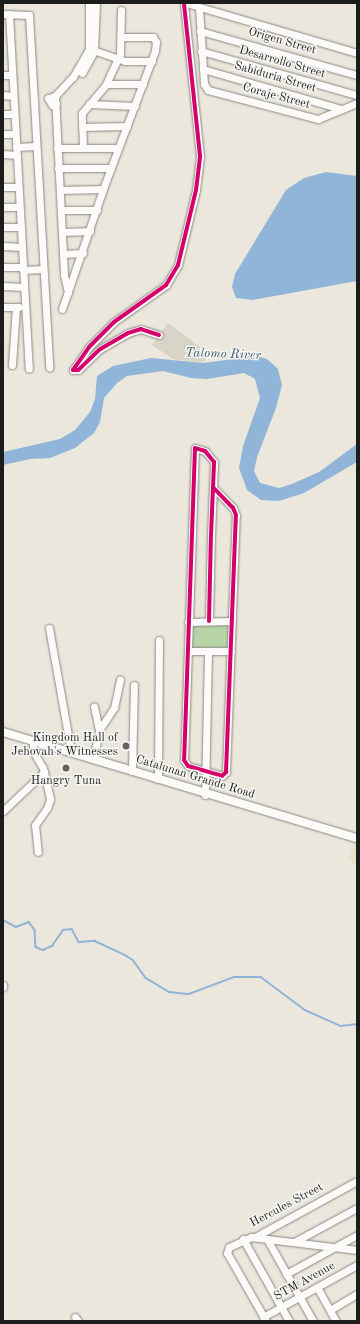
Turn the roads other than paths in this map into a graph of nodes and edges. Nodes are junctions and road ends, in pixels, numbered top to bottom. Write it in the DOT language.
graph roads {
  1 [pos="89,3"];
  2 [pos="96,3"];
  3 [pos="185,3"];
  4 [pos="199,8"];
  5 [pos="122,10"];
  6 [pos="6,14"];
  7 [pos="200,31"];
  8 [pos="6,35"];
  9 [pos="122,37"];
  10 [pos="92,50"];
  11 [pos="202,51"];
  12 [pos="357,53"];
  13 [pos="3,56"];
  14 [pos="11,56"];
  15 [pos="118,60"];
  16 [pos="152,62"];
  17 [pos="203,69"];
  18 [pos="3,75"];
  19 [pos="357,75"];
  20 [pos="12,76"];
  21 [pos="106,84"];
  22 [pos="143,84"];
  23 [pos="357,95"];
  24 [pos="3,96"];
  25 [pos="13,96"];
  26 [pos="357,103"];
  27 [pos="89,104"];
  28 [pos="134,106"];
  29 [pos="341,109"];
  30 [pos="3,114"];
  31 [pos="14,114"];
  32 [pos="127,126"];
  33 [pos="82,127"];
  34 [pos="3,134"];
  35 [pos="15,134"];
  36 [pos="36,146"];
  37 [pos="16,147"];
  38 [pos="57,148"];
  39 [pos="83,148"];
  40 [pos="118,148"];
  41 [pos="3,154"];
  42 [pos="16,155"];
  43 [pos="58,168"];
  44 [pos="111,168"];
  45 [pos="3,187"];
  46 [pos="18,187"];
  47 [pos="103,189"];
  48 [pos="60,190"];
  49 [pos="3,207"];
  50 [pos="19,207"];
  51 [pos="61,210"];
  52 [pos="97,210"];
  53 [pos="3,227"];
  54 [pos="20,227"];
  55 [pos="90,231"];
  56 [pos="62,232"];
  57 [pos="3,246"];
  58 [pos="22,247"];
  59 [pos="63,254"];
  60 [pos="83,254"];
  61 [pos="3,267"];
  62 [pos="23,269"];
  63 [pos="43,269"];
  64 [pos="64,275"];
  65 [pos="76,275"];
  66 [pos="3,286"];
  67 [pos="24,287"];
  68 [pos="68,293"];
  69 [pos="3,306"];
  70 [pos="16,307"];
  71 [pos="26,307"];
  72 [pos="62,309"];
  73 [pos="160,335"];
  74 [pos="12,365"];
  75 [pos="49,367"];
  76 [pos="29,368"];
  77 [pos="213,487"];
  78 [pos="209,621"];
  79 [pos="232,621"];
  80 [pos="188,622"];
  81 [pos="49,628"];
  82 [pos="159,640"];
  83 [pos="188,651"];
  84 [pos="208,651"];
  85 [pos="230,651"];
  86 [pos="120,680"];
  87 [pos="134,685"];
  88 [pos="94,707"];
  89 [pos="99,730"];
  90 [pos="3,732"];
  91 [pos="33,741"];
  92 [pos="71,752"];
  93 [pos="94,759"];
  94 [pos="132,771"];
  95 [pos="206,771"];
  96 [pos="44,772"];
  97 [pos="158,780"];
  98 [pos="205,795"];
  99 [pos="3,811"];
  100 [pos="357,838"];
  101 [pos="38,852"];
  102 [pos="357,1181"];
  103 [pos="357,1208"];
  104 [pos="357,1235"];
  105 [pos="255,1237"];
  106 [pos="243,1239"];
  107 [pos="267,1239"];
  108 [pos="294,1242"];
  109 [pos="335,1247"];
  110 [pos="357,1250"];
  111 [pos="357,1265"];
  112 [pos="286,1274"];
  113 [pos="317,1287"];
  114 [pos="357,1294"];
  115 [pos="299,1297"];
  116 [pos="281,1307"];
  117 [pos="330,1310"];
  118 [pos="264,1319"];
  119 [pos="289,1321"];
  120 [pos="313,1321"];
  121 [pos="336,1321"];
  1 -- 10 [label="street"];
  2 -- 10 [label="street"];
  3 -- 4 [label="street"];
  3 -- 73 [label="street"];
  4 -- 7 [label="street"];
  4 -- 12 [label="street"];
  5 -- 9 [label="street"];
  6 -- 8 [label="street"];
  6 -- 36 [label="street"];
  7 -- 11 [label="street"];
  7 -- 19 [label="street, Origen Street"];
  8 -- 14 [label="street"];
  9 -- 15 [label="street"];
  9 -- 16 [label="street"];
  10 -- 15 [label="street"];
  10 -- 38 [label="street"];
  11 -- 17 [label="street"];
  11 -- 23 [label="street, Desarrollo Street"];
  13 -- 14 [label="street"];
  14 -- 20 [label="street"];
  15 -- 16 [label="street"];
  15 -- 21 [label="street"];
  16 -- 22 [label="street"];
  17 -- 29 [label="street, Sabiduria Street"];
  17 -- 29 [label="street, Coraje Street"];
  18 -- 20 [label="street"];
  20 -- 25 [label="street"];
  21 -- 22 [label="street"];
  21 -- 27 [label="street"];
  22 -- 28 [label="street"];
  24 -- 25 [label="street"];
  25 -- 31 [label="street"];
  26 -- 29 [label="street, Coraje Street"];
  27 -- 28 [label="street"];
  27 -- 33 [label="street"];
  28 -- 32 [label="street"];
  30 -- 31 [label="street"];
  31 -- 35 [label="street"];
  32 -- 33 [label="street"];
  32 -- 40 [label="street"];
  33 -- 39 [label="street"];
  34 -- 35 [label="street"];
  35 -- 37 [label="street"];
  36 -- 37 [label="street"];
  36 -- 63 [label="street"];
  37 -- 42 [label="street"];
  38 -- 39 [label="street"];
  38 -- 43 [label="street"];
  39 -- 40 [label="street"];
  40 -- 44 [label="street"];
  41 -- 42 [label="street"];
  42 -- 46 [label="street"];
  43 -- 44 [label="street"];
  43 -- 48 [label="street"];
  44 -- 47 [label="street"];
  45 -- 46 [label="street"];
  46 -- 50 [label="street"];
  47 -- 48 [label="street"];
  47 -- 52 [label="street"];
  48 -- 51 [label="street"];
  49 -- 50 [label="street"];
  50 -- 54 [label="street"];
  51 -- 52 [label="street"];
  51 -- 56 [label="street"];
  52 -- 55 [label="street"];
  53 -- 54 [label="street"];
  54 -- 58 [label="street"];
  55 -- 56 [label="street"];
  55 -- 60 [label="street"];
  56 -- 59 [label="street"];
  57 -- 58 [label="street"];
  58 -- 62 [label="street"];
  59 -- 60 [label="street"];
  59 -- 64 [label="street"];
  60 -- 65 [label="street"];
  61 -- 62 [label="street"];
  62 -- 63 [label="street"];
  62 -- 67 [label="street"];
  63 -- 75 [label="street"];
  64 -- 65 [label="street"];
  64 -- 68 [label="street"];
  65 -- 68 [label="street"];
  66 -- 67 [label="street"];
  67 -- 71 [label="street"];
  68 -- 72 [label="street"];
  69 -- 70 [label="street"];
  70 -- 71 [label="street"];
  70 -- 74 [label="street"];
  71 -- 76 [label="street"];
  77 -- 78 [label="street"];
  77 -- 79 [label="street"];
  77 -- 80 [label="street"];
  78 -- 79 [label="street"];
  78 -- 80 [label="street"];
  79 -- 85 [label="street"];
  80 -- 83 [label="street"];
  81 -- 92 [label="street"];
  82 -- 97 [label="street"];
  83 -- 84 [label="street"];
  83 -- 95 [label="street"];
  84 -- 85 [label="street"];
  84 -- 95 [label="street"];
  85 -- 95 [label="street"];
  86 -- 89 [label="street"];
  87 -- 94 [label="street"];
  88 -- 89 [label="street"];
  89 -- 93 [label="street"];
  90 -- 91 [label="main road, Catalunan Grande Road"];
  91 -- 92 [label="main road, Catalunan Grande Road"];
  91 -- 96 [label="street"];
  92 -- 93 [label="main road, Catalunan Grande Road"];
  93 -- 94 [label="main road, Catalunan Grande Road"];
  94 -- 97 [label="main road, Catalunan Grande Road"];
  95 -- 98 [label="street"];
  96 -- 99 [label="street"];
  96 -- 101 [label="street"];
  97 -- 98 [label="main road, Catalunan Grande Road"];
  98 -- 100 [label="main road, Catalunan Grande Road"];
  102 -- 105 [label="street, Hercules Street"];
  103 -- 108 [label="street"];
  104 -- 109 [label="street"];
  105 -- 106 [label="street, Hercules Street"];
  105 -- 107 [label="street"];
  106 -- 116 [label="street"];
  106 -- 118 [label="street, Hercules Street"];
  107 -- 108 [label="street"];
  107 -- 112 [label="street"];
  108 -- 109 [label="street"];
  109 -- 110 [label="street"];
  109 -- 112 [label="street"];
  111 -- 113 [label="street, STM Avenue"];
  112 -- 115 [label="street"];
  113 -- 115 [label="street, STM Avenue"];
  113 -- 117 [label="street"];
  114 -- 117 [label="street"];
  115 -- 116 [label="street, STM Avenue"];
  115 -- 120 [label="street"];
  116 -- 118 [label="street, STM Avenue"];
  116 -- 119 [label="street"];
  117 -- 121 [label="street"];
}
